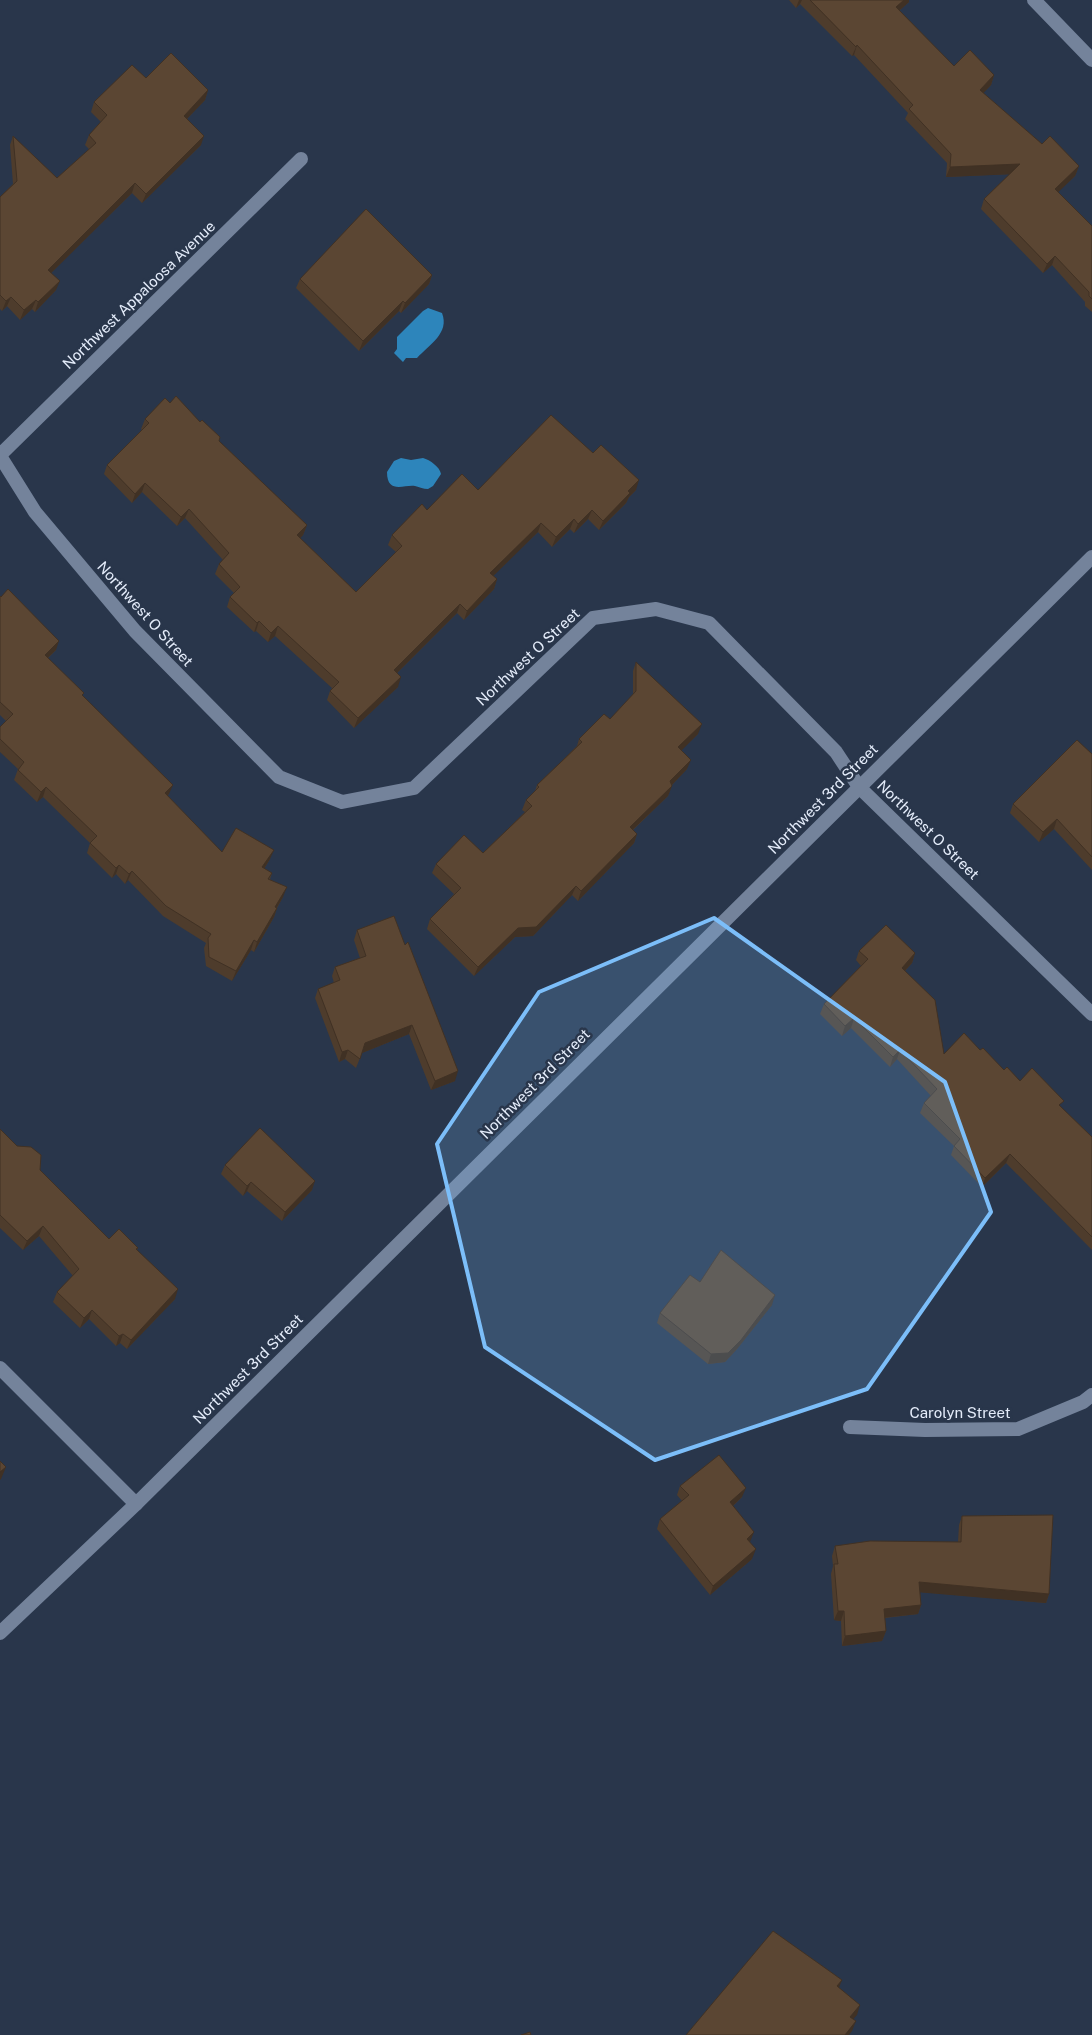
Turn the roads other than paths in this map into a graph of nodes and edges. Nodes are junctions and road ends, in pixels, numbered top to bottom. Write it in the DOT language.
graph roads {
  1 [pos="1034,0"];
  2 [pos="1092,60"];
  3 [pos="301,159"];
  4 [pos="0,455"];
  5 [pos="1092,557"];
  6 [pos="859,786"];
  7 [pos="1092,1014"];
  8 [pos="0,1368"];
  9 [pos="1092,1396"];
  10 [pos="850,1427"];
  11 [pos="136,1504"];
  12 [pos="0,1633"];
  1 -- 2 [label="street"];
  3 -- 4 [label="street, Northwest Appaloosa Avenue"];
  4 -- 6 [label="street, Northwest O Street"];
  5 -- 6 [label="street, Northwest 3rd Street"];
  6 -- 7 [label="street, Northwest O Street"];
  6 -- 11 [label="street, Northwest 3rd Street"];
  8 -- 11 [label="street"];
  9 -- 10 [label="street, Carolyn Street"];
  11 -- 12 [label="street, Northwest 3rd Street"];
}
